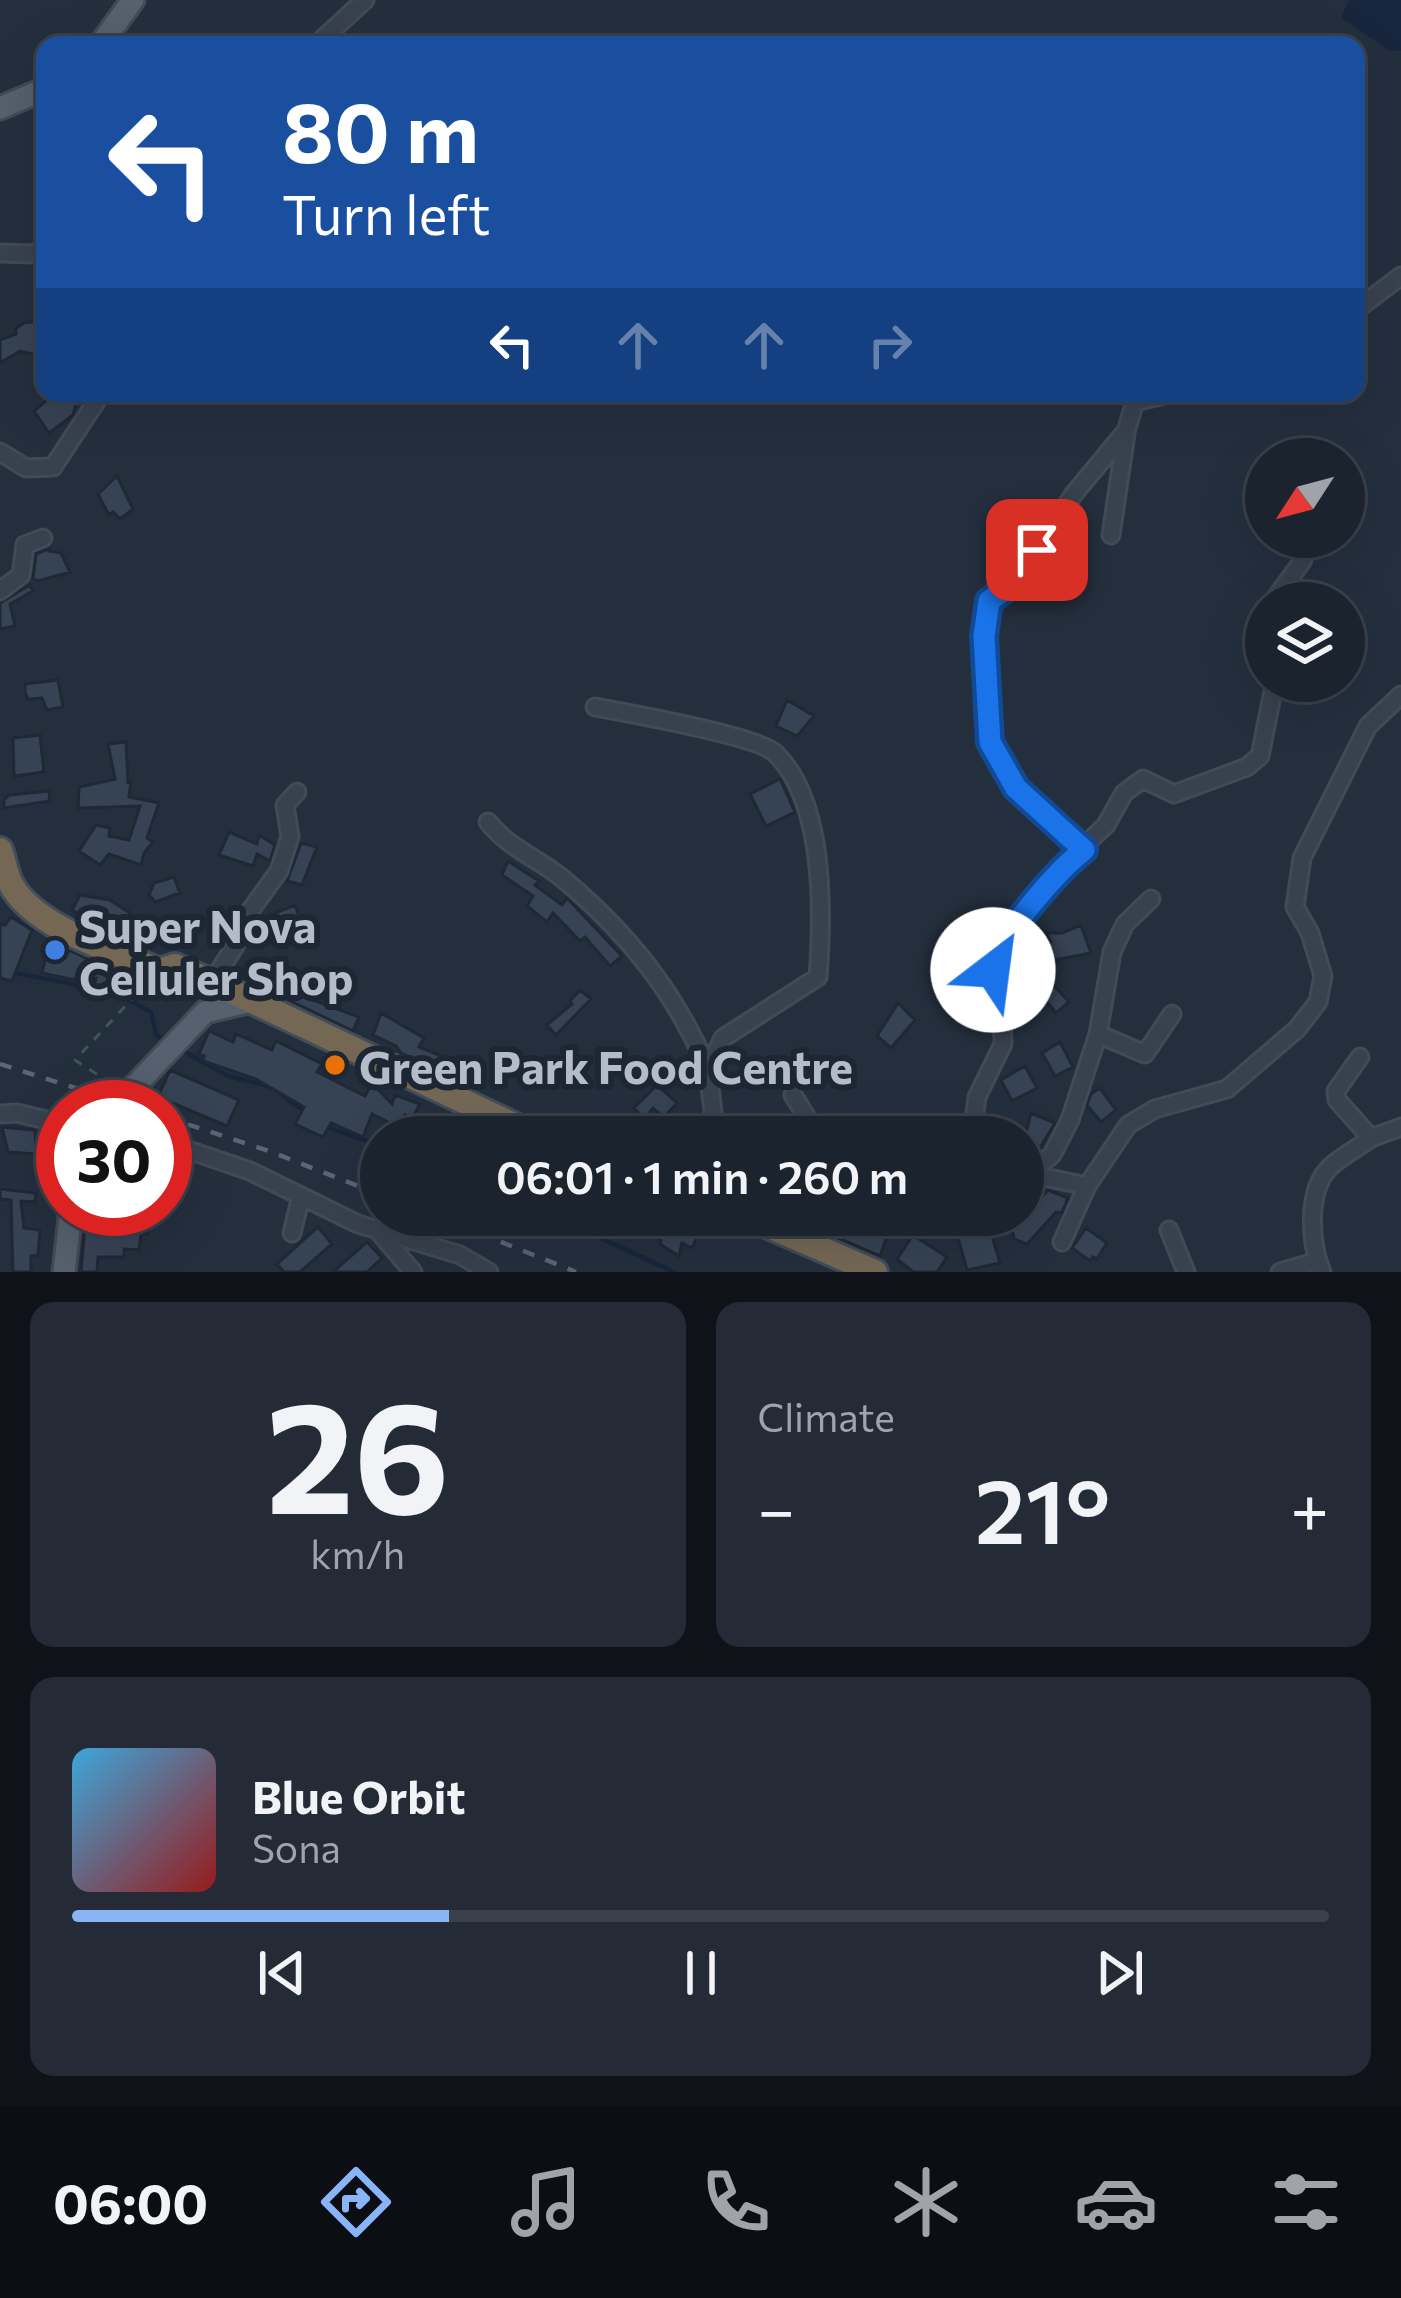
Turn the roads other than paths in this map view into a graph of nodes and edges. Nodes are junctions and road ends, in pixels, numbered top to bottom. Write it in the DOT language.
graph roads {
  1 [pos="133,0"];
  2 [pos="365,0"];
  3 [pos="107,36"];
  4 [pos="326,36"];
  5 [pos="36,93"];
  6 [pos="0,108"];
  7 [pos="36,252"];
  8 [pos="0,253"];
  9 [pos="1401,276"];
  10 [pos="1365,303"];
  11 [pos="96,402"];
  12 [pos="1130,402"];
  13 [pos="1126,430"];
  14 [pos="0,452"];
  15 [pos="1111,535"];
  16 [pos="43,538"];
  17 [pos="1303,560"];
  18 [pos="1287,582"];
  19 [pos="0,591"];
  20 [pos="1401,695"];
  21 [pos="1271,702"];
  22 [pos="595,707"];
  23 [pos="297,792"];
  24 [pos="488,822"];
  25 [pos="0,850"];
  26 [pos="1084,850"];
  27 [pos="1151,899"];
  28 [pos="212,982"];
  29 [pos="251,1001"];
  30 [pos="205,1012"];
  31 [pos="1172,1014"];
  32 [pos="1098,1034"];
  33 [pos="1360,1057"];
  34 [pos="708,1070"];
  35 [pos="140,1080"];
  36 [pos="793,1095"];
  37 [pos="0,1114"];
  38 [pos="495,1116"];
  39 [pos="713,1116"];
  40 [pos="806,1116"];
  41 [pos="975,1116"];
  42 [pos="36,1118"];
  43 [pos="1401,1127"];
  44 [pos="1371,1138"];
  45 [pos="192,1151"];
  46 [pos="1044,1161"];
  47 [pos="1044,1178"];
  48 [pos="1088,1186"];
  49 [pos="301,1196"];
  50 [pos="360,1222"];
  51 [pos="1169,1230"];
  52 [pos="292,1233"];
  53 [pos="68,1236"];
  54 [pos="382,1236"];
  55 [pos="397,1236"];
  56 [pos="791,1236"];
  57 [pos="1062,1242"];
  58 [pos="1320,1267"];
  59 [pos="64,1272"];
  60 [pos="413,1272"];
  61 [pos="490,1272"];
  62 [pos="875,1272"];
  63 [pos="1186,1272"];
  64 [pos="1280,1272"];
  1 -- 3 [label="main road"];
  2 -- 4 [label="street"];
  5 -- 6 [label="main road"];
  7 -- 8 [label="street"];
  9 -- 10 [label="street"];
  11 -- 14 [label="street"];
  12 -- 13 [label="street"];
  13 -- 15 [label="street"];
  13 -- 26 [label="street"];
  16 -- 19 [label="street"];
  17 -- 18 [label="street"];
  20 -- 48 [label="street"];
  21 -- 26 [label="street"];
  22 -- 34 [label="street"];
  23 -- 28 [label="street"];
  24 -- 34 [label="street"];
  25 -- 28 [label="highway"];
  26 -- 41 [label="street"];
  27 -- 32 [label="street"];
  28 -- 29 [label="highway"];
  28 -- 30 [label="main road"];
  29 -- 30 [label="main road"];
  29 -- 38 [label="highway"];
  30 -- 35 [label="main road"];
  31 -- 32 [label="street"];
  32 -- 46 [label="street"];
  33 -- 44 [label="street"];
  34 -- 39 [label="street"];
  36 -- 40 [label="street"];
  37 -- 42 [label="street"];
  43 -- 44 [label="street"];
  44 -- 58 [label="street"];
  45 -- 49 [label="street"];
  47 -- 48 [label="street"];
  48 -- 57 [label="street"];
  49 -- 50 [label="street"];
  49 -- 52 [label="street"];
  51 -- 63 [label="street"];
  53 -- 59 [label="main road"];
  54 -- 60 [label="street"];
  55 -- 61 [label="street"];
  56 -- 62 [label="highway"];
  58 -- 64 [label="street"];
}
